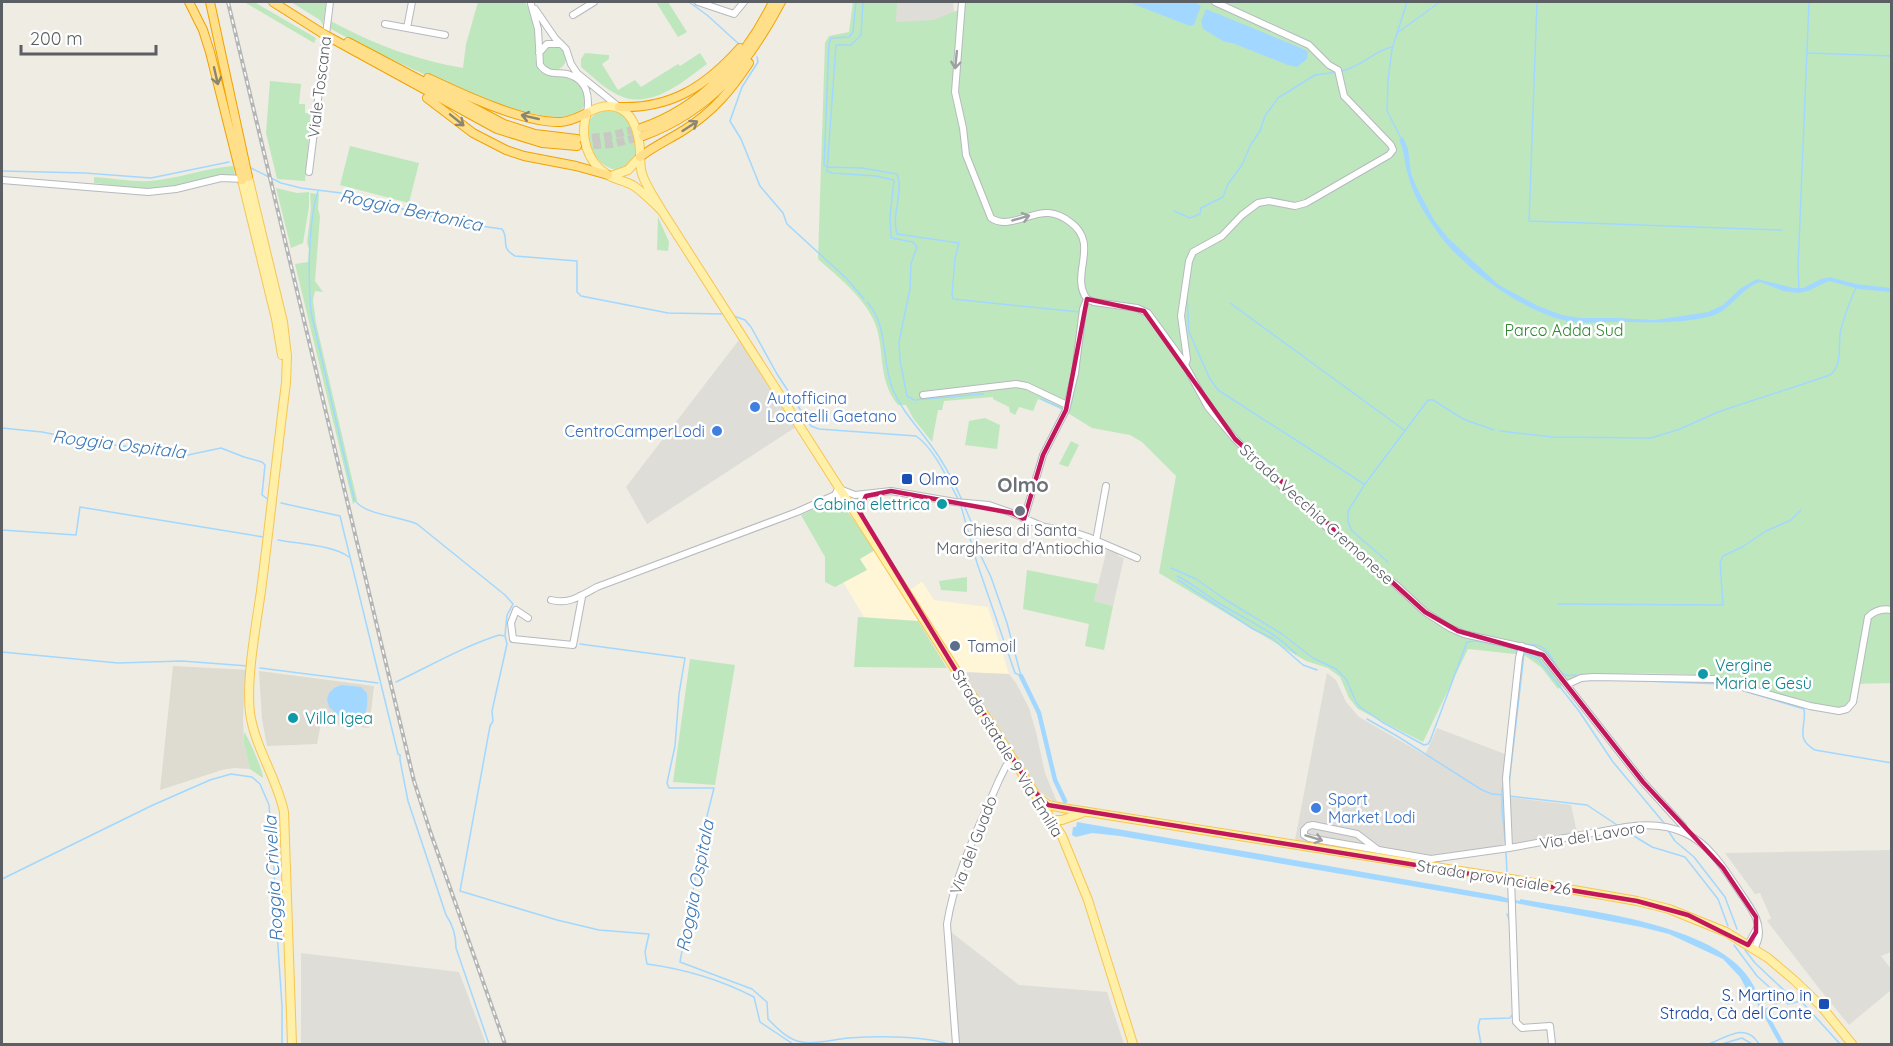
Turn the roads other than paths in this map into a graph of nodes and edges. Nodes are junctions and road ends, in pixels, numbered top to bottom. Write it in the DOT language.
graph roads {
  1 [pos="189,2"];
  2 [pos="210,2"];
  3 [pos="273,2"];
  4 [pos="281,2"];
  5 [pos="330,2"];
  6 [pos="412,2"];
  7 [pos="594,2"];
  8 [pos="698,2"];
  9 [pos="744,2"];
  10 [pos="773,2"];
  11 [pos="781,2"];
  12 [pos="962,2"];
  13 [pos="1215,2"];
  14 [pos="530,3"];
  15 [pos="573,15"];
  16 [pos="772,18"];
  17 [pos="763,20"];
  18 [pos="385,24"];
  19 [pos="407,28"];
  20 [pos="326,32"];
  21 [pos="445,36"];
  22 [pos="561,44"];
  23 [pos="538,56"];
  24 [pos="569,58"];
  25 [pos="394,70"];
  26 [pos="556,73"];
  27 [pos="619,107"];
  28 [pos="586,114"];
  29 [pos="577,143"];
  30 [pos="640,157"];
  31 [pos="309,172"];
  32 [pos="609,175"];
  33 [pos="245,179"];
  34 [pos="2,180"];
  35 [pos="662,211"];
  36 [pos="1087,299"];
  37 [pos="1185,366"];
  38 [pos="923,395"];
  39 [pos="1067,405"];
  40 [pos="1106,486"];
  41 [pos="838,490"];
  42 [pos="862,497"];
  43 [pos="852,504"];
  44 [pos="860,519"];
  45 [pos="1024,519"];
  46 [pos="1095,541"];
  47 [pos="1137,558"];
  48 [pos="580,596"];
  49 [pos="551,600"];
  50 [pos="1892,610"];
  51 [pos="528,618"];
  52 [pos="1522,646"];
  53 [pos="1568,684"];
  54 [pos="1014,759"];
  55 [pos="1033,790"];
  56 [pos="1063,808"];
  57 [pos="1089,812"];
  58 [pos="1070,817"];
  59 [pos="1052,820"];
  60 [pos="1686,833"];
  61 [pos="1062,836"];
  62 [pos="1364,838"];
  63 [pos="1358,848"];
  64 [pos="1507,849"];
  65 [pos="1378,850"];
  66 [pos="1511,879"];
  67 [pos="1751,947"];
  68 [pos="292,1044"];
  69 [pos="956,1044"];
  70 [pos="1133,1044"];
  71 [pos="1551,1044"];
  72 [pos="1852,1044"];
  1 -- 33 [label="highway, one-way"];
  2 -- 33 [label="highway"];
  3 -- 20 [label="highway"];
  4 -- 20 [label="highway"];
  5 -- 31 [label="street, Viale Toscana"];
  6 -- 19 [label="street"];
  7 -- 15 [label="street"];
  8 -- 9 [label="street"];
  10 -- 17 [label="highway"];
  11 -- 16 [label="highway"];
  12 -- 36 [label="street, one-way"];
  13 -- 37 [label="street"];
  14 -- 22 [label="street"];
  14 -- 23 [label="street"];
  16 -- 17 [label="highway"];
  30 -- 16 [label="highway, one-way"];
  17 -- 27 [label="highway"];
  18 -- 19 [label="street"];
  19 -- 21 [label="street"];
  20 -- 25 [label="highway"];
  22 -- 23 [label="street"];
  22 -- 24 [label="street"];
  23 -- 26 [label="street"];
  24 -- 26 [label="street"];
  24 -- 27 [label="street"];
  28 -- 25 [label="highway, one-way"];
  25 -- 29 [label="highway"];
  25 -- 32 [label="highway, one-way"];
  26 -- 28 [label="street"];
  27 -- 28 [label="main road"];
  27 -- 30 [label="main road"];
  28 -- 32 [label="main road"];
  30 -- 32 [label="main road"];
  30 -- 35 [label="main road, Strada statale 9 Via Emilia"];
  32 -- 35 [label="main road, Strada statale 9 Via Emilia"];
  33 -- 34 [label="street"];
  33 -- 68 [label="main road"];
  35 -- 41 [label="main road, Strada statale 9 Via Emilia"];
  36 -- 37 [label="street, Strada Vecchia Cremonese"];
  36 -- 39 [label="street"];
  37 -- 52 [label="street, Strada Vecchia Cremonese"];
  38 -- 39 [label="street"];
  39 -- 45 [label="street"];
  40 -- 46 [label="street"];
  41 -- 42 [label="street"];
  41 -- 43 [label="main road, Strada statale 9 Via Emilia"];
  41 -- 48 [label="street"];
  42 -- 43 [label="street"];
  42 -- 44 [label="street"];
  42 -- 45 [label="street"];
  43 -- 44 [label="main road, Strada statale 9 Via Emilia"];
  44 -- 54 [label="main road, Strada statale 9 Via Emilia"];
  45 -- 46 [label="street"];
  46 -- 47 [label="street"];
  48 -- 49 [label="street"];
  48 -- 51 [label="street"];
  50 -- 53 [label="street"];
  52 -- 53 [label="street, Strada Vecchia Cremonese"];
  52 -- 64 [label="street"];
  53 -- 60 [label="street, Strada Vecchia Cremonese"];
  54 -- 55 [label="main road, Strada statale 9 Via Emilia"];
  54 -- 69 [label="street, Via del Guado"];
  55 -- 56 [label="main road, Strada provinciale 26"];
  55 -- 59 [label="main road, Strada statale 9 Via Emilia"];
  56 -- 57 [label="main road, Strada provinciale 26"];
  56 -- 59 [label="main road"];
  57 -- 58 [label="main road, Strada provinciale 26"];
  57 -- 66 [label="main road, Strada provinciale 26"];
  58 -- 59 [label="main road, Strada provinciale 26"];
  58 -- 61 [label="main road"];
  59 -- 61 [label="main road, Strada statale 9 Via Emilia"];
  60 -- 64 [label="street, Via del Lavoro"];
  60 -- 67 [label="street, Via del Lavoro"];
  61 -- 70 [label="main road, Strada statale 9 Via Emilia"];
  62 -- 63 [label="street"];
  62 -- 63 [label="street, Via del Lavoro, one-way"];
  62 -- 65 [label="street"];
  63 -- 65 [label="street, Via del Lavoro"];
  64 -- 65 [label="street, Via del Lavoro"];
  66 -- 67 [label="main road, Strada provinciale 26"];
  66 -- 71 [label="street"];
  67 -- 72 [label="main road, Strada provinciale 26"];
}
